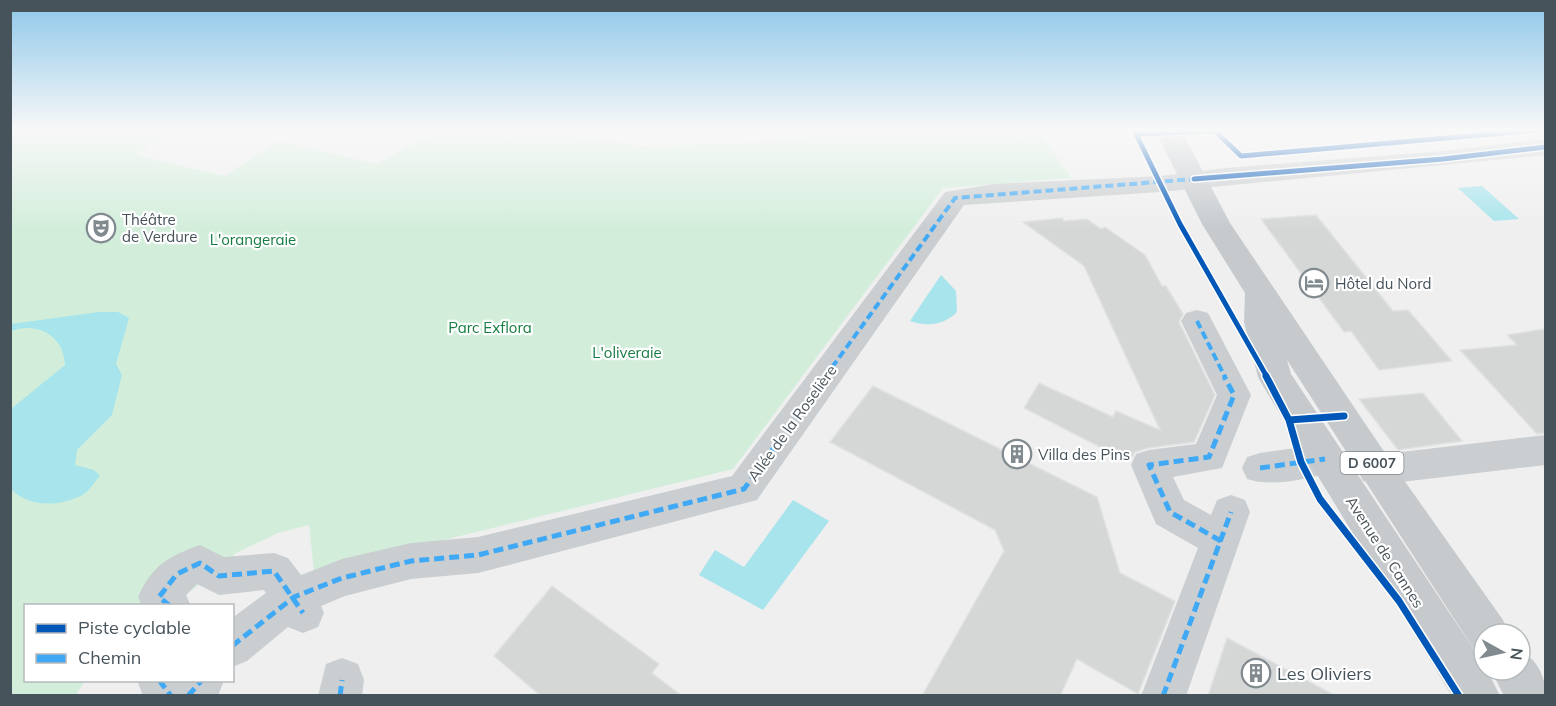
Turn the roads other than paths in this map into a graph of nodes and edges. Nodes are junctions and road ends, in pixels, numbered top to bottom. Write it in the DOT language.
graph roads {
  1 [pos="1185,163"];
  2 [pos="1394,163"];
  3 [pos="1194,179"];
  4 [pos="1260,289"];
  5 [pos="1197,321"];
  6 [pos="1545,450"];
  7 [pos="1324,459"];
  8 [pos="1260,468"];
  9 [pos="1376,470"];
  10 [pos="168,604"];
  11 [pos="299,605"];
  12 [pos="1480,622"];
  13 [pos="234,644"];
  14 [pos="160,682"];
  15 [pos="201,682"];
  16 [pos="1521,682"];
  17 [pos="171,696"];
  18 [pos="188,696"];
  19 [pos="1164,696"];
  20 [pos="1478,696"];
  21 [pos="1530,696"];
  1 -- 3 [label="main road, D 6007"];
  2 -- 3 [label="street, Allée de la Roselière"];
  3 -- 4 [label="main road, D 6007"];
  3 -- 11 [label="street, Allée de la Roselière"];
  4 -- 7 [label="main road, Avenue de Cannes / D 6007"];
  4 -- 9 [label="main road, D 6007"];
  5 -- 19 [label="street"];
  6 -- 9 [label="street"];
  7 -- 8 [label="street"];
  7 -- 20 [label="main road, Avenue de Cannes / D 6007"];
  9 -- 12 [label="main road, D 6007"];
  10 -- 11 [label="street"];
  11 -- 13 [label="street, Allée de la Roselière"];
  14 -- 17 [label="street"];
  15 -- 18 [label="street"];
  16 -- 21 [label="main road"];
}
